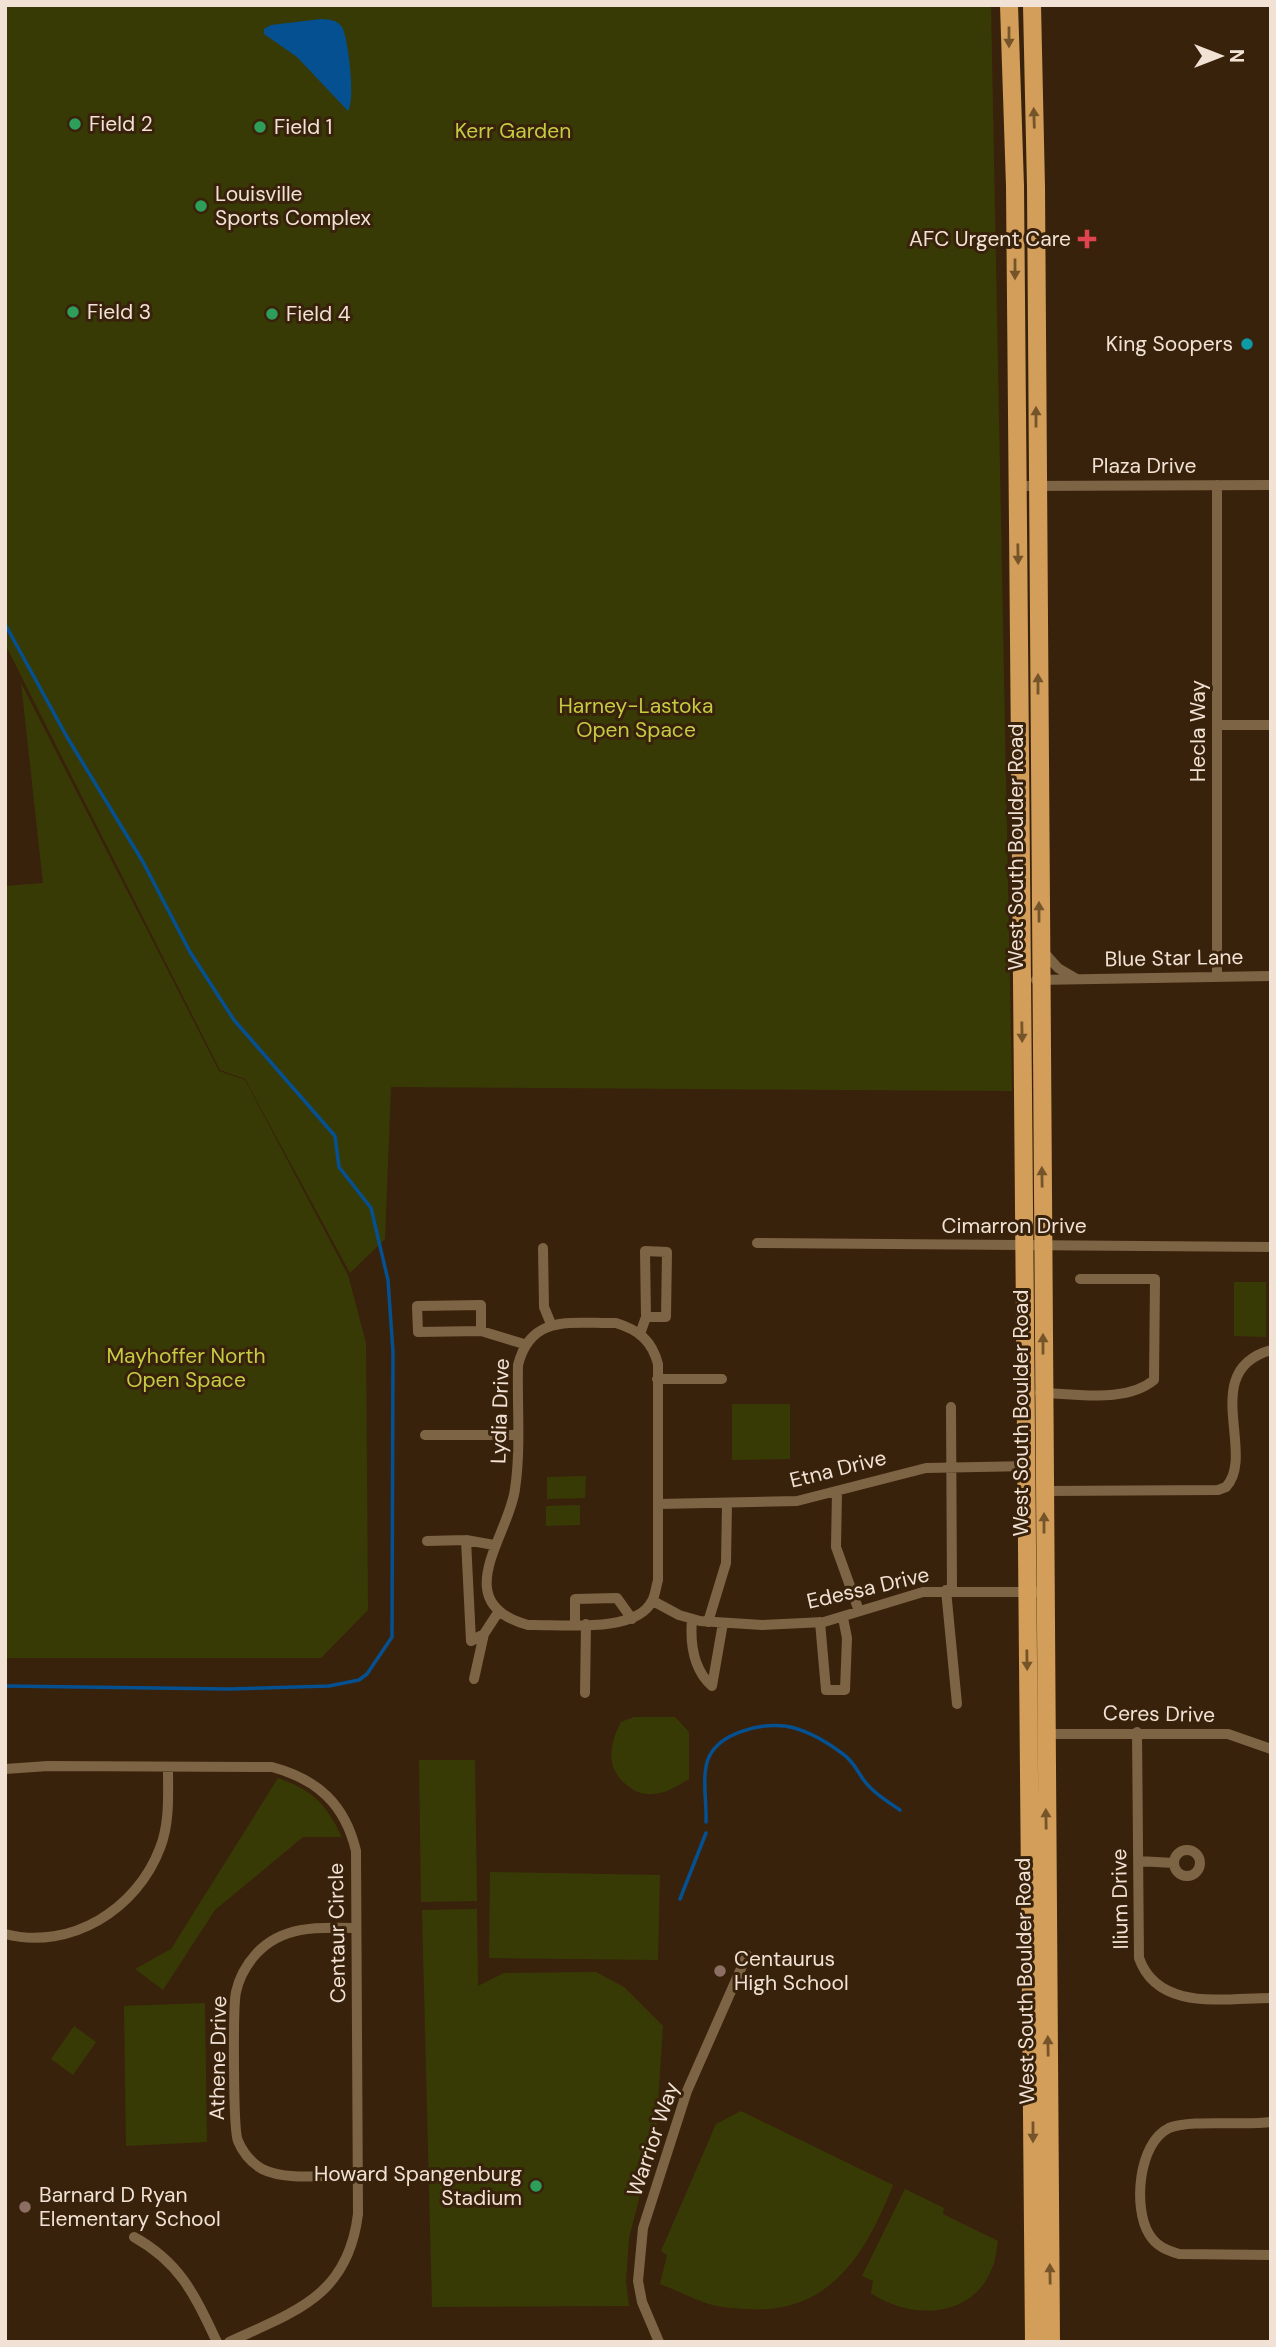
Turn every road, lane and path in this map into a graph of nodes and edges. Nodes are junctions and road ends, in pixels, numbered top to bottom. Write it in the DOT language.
graph roads {
  1 [pos="1009,5"];
  2 [pos="1032,5"];
  3 [pos="1027,485"];
  4 [pos="1217,485"];
  5 [pos="1271,485"];
  6 [pos="1271,724"];
  7 [pos="1218,725"];
  8 [pos="1039,946"];
  9 [pos="1217,976"];
  10 [pos="1271,976"];
  11 [pos="1077,979"];
  12 [pos="1021,980"];
  13 [pos="1040,980"];
  14 [pos="757,1243"];
  15 [pos="1025,1245"];
  16 [pos="1043,1245"];
  17 [pos="1271,1247"];
  18 [pos="543,1248"];
  19 [pos="1080,1279"];
  20 [pos="646,1317"];
  21 [pos="551,1324"];
  22 [pos="481,1331"];
  23 [pos="640,1334"];
  24 [pos="524,1344"];
  25 [pos="1271,1350"];
  26 [pos="657,1378"];
  27 [pos="722,1380"];
  28 [pos="1034,1393"];
  29 [pos="951,1407"];
  30 [pos="517,1435"];
  31 [pos="425,1436"];
  32 [pos="953,1466"];
  33 [pos="1026,1466"];
  34 [pos="836,1491"];
  35 [pos="1045,1491"];
  36 [pos="727,1503"];
  37 [pos="658,1504"];
  38 [pos="466,1540"];
  39 [pos="427,1541"];
  40 [pos="494,1545"];
  41 [pos="949,1591"];
  42 [pos="1035,1592"];
  43 [pos="653,1601"];
  44 [pos="499,1611"];
  45 [pos="859,1611"];
  46 [pos="844,1618"];
  47 [pos="632,1619"];
  48 [pos="700,1621"];
  49 [pos="820,1622"];
  50 [pos="723,1623"];
  51 [pos="580,1624"];
  52 [pos="484,1634"];
  53 [pos="474,1679"];
  54 [pos="585,1693"];
  55 [pos="957,1704"];
  56 [pos="1137,1732"];
  57 [pos="1045,1734"];
  58 [pos="1271,1749"];
  59 [pos="168,1768"];
  60 [pos="5,1769"];
  61 [pos="1138,1861"];
  62 [pos="1174,1863"];
  63 [pos="355,1928"];
  64 [pos="5,1934"];
  65 [pos="747,1955"];
  66 [pos="1271,1998"];
  67 [pos="1271,2122"];
  68 [pos="358,2175"];
  69 [pos="134,2237"];
  70 [pos="1271,2255"];
  71 [pos="218,2342"];
  72 [pos="229,2342"];
  73 [pos="659,2342"];
  74 [pos="1034,2342"];
  75 [pos="1051,2342"];
  1 -- 3 [label="main road, one-way"];
  3 -- 2 [label="main road, one-way"];
  3 -- 4 [label="street, Plaza Drive"];
  8 -- 3 [label="main road, West South Boulder Road, one-way"];
  3 -- 12 [label="main road, West South Boulder Road, one-way"];
  4 -- 5 [label="street, Plaza Drive"];
  4 -- 7 [label="street, Hecla Way"];
  6 -- 7 [label="street"];
  7 -- 9 [label="street, Hecla Way"];
  8 -- 11 [label="street"];
  8 -- 13 [label="main road, West South Boulder Road"];
  9 -- 10 [label="street, Blue Star Lane"];
  9 -- 11 [label="street, Blue Star Lane"];
  11 -- 13 [label="street, Blue Star Lane"];
  12 -- 13 [label="street, Blue Star Lane"];
  12 -- 15 [label="main road, West South Boulder Road, one-way"];
  16 -- 13 [label="main road, West South Boulder Road, one-way"];
  14 -- 15 [label="street, Cimarron Drive"];
  15 -- 16 [label="street, Cimarron Drive"];
  15 -- 28 [label="main road, West South Boulder Road"];
  16 -- 17 [label="street, Cimarron Drive"];
  28 -- 16 [label="main road, West South Boulder Road, one-way"];
  18 -- 21 [label="street"];
  19 -- 28 [label="street"];
  20 -- 20 [label="street"];
  20 -- 23 [label="street"];
  21 -- 23 [label="street"];
  21 -- 24 [label="street, Lydia Drive"];
  22 -- 22 [label="street"];
  22 -- 24 [label="street"];
  23 -- 26 [label="street"];
  24 -- 30 [label="street, Lydia Drive"];
  25 -- 35 [label="street"];
  26 -- 27 [label="street"];
  26 -- 37 [label="street"];
  28 -- 33 [label="main road, West South Boulder Road"];
  28 -- 35 [label="main road, West South Boulder Road"];
  29 -- 32 [label="street"];
  30 -- 31 [label="street"];
  30 -- 40 [label="street, Lydia Drive"];
  32 -- 33 [label="street, Etna Drive"];
  32 -- 34 [label="street, Etna Drive"];
  32 -- 41 [label="street"];
  33 -- 42 [label="main road, West South Boulder Road"];
  34 -- 36 [label="street, Etna Drive"];
  34 -- 45 [label="street"];
  42 -- 35 [label="main road, West South Boulder Road, one-way"];
  36 -- 37 [label="street, Etna Drive"];
  36 -- 48 [label="street"];
  37 -- 43 [label="street"];
  38 -- 39 [label="street"];
  38 -- 40 [label="street"];
  38 -- 52 [label="street"];
  40 -- 44 [label="street, Lydia Drive"];
  41 -- 42 [label="street, Edessa Drive"];
  41 -- 45 [label="street, Edessa Drive"];
  41 -- 55 [label="street"];
  42 -- 57 [label="main road, West South Boulder Road"];
  42 -- 74 [label="main road, West South Boulder Road, one-way"];
  43 -- 47 [label="street"];
  43 -- 48 [label="street"];
  44 -- 51 [label="street"];
  44 -- 52 [label="street"];
  45 -- 46 [label="street, Edessa Drive"];
  46 -- 49 [label="street, Edessa Drive"];
  46 -- 49 [label="street"];
  47 -- 51 [label="street"];
  47 -- 51 [label="street"];
  48 -- 50 [label="street, Edessa Drive"];
  48 -- 50 [label="street"];
  49 -- 50 [label="street, Edessa Drive"];
  51 -- 54 [label="street"];
  52 -- 53 [label="street"];
  56 -- 57 [label="street, Ceres Drive"];
  56 -- 58 [label="street, Ceres Drive"];
  56 -- 61 [label="street, Ilium Drive"];
  75 -- 57 [label="main road, West South Boulder Road, one-way"];
  59 -- 60 [label="street, Centaur Circle"];
  59 -- 63 [label="street, Centaur Circle"];
  59 -- 64 [label="street"];
  61 -- 62 [label="street"];
  61 -- 66 [label="street, Ilium Drive"];
  63 -- 68 [label="street, Centaur Circle"];
  63 -- 68 [label="street, Athene Drive"];
  65 -- 73 [label="street, Warrior Way"];
  67 -- 70 [label="street"];
  68 -- 72 [label="street, Centaur Circle"];
  69 -- 71 [label="street"];
}
